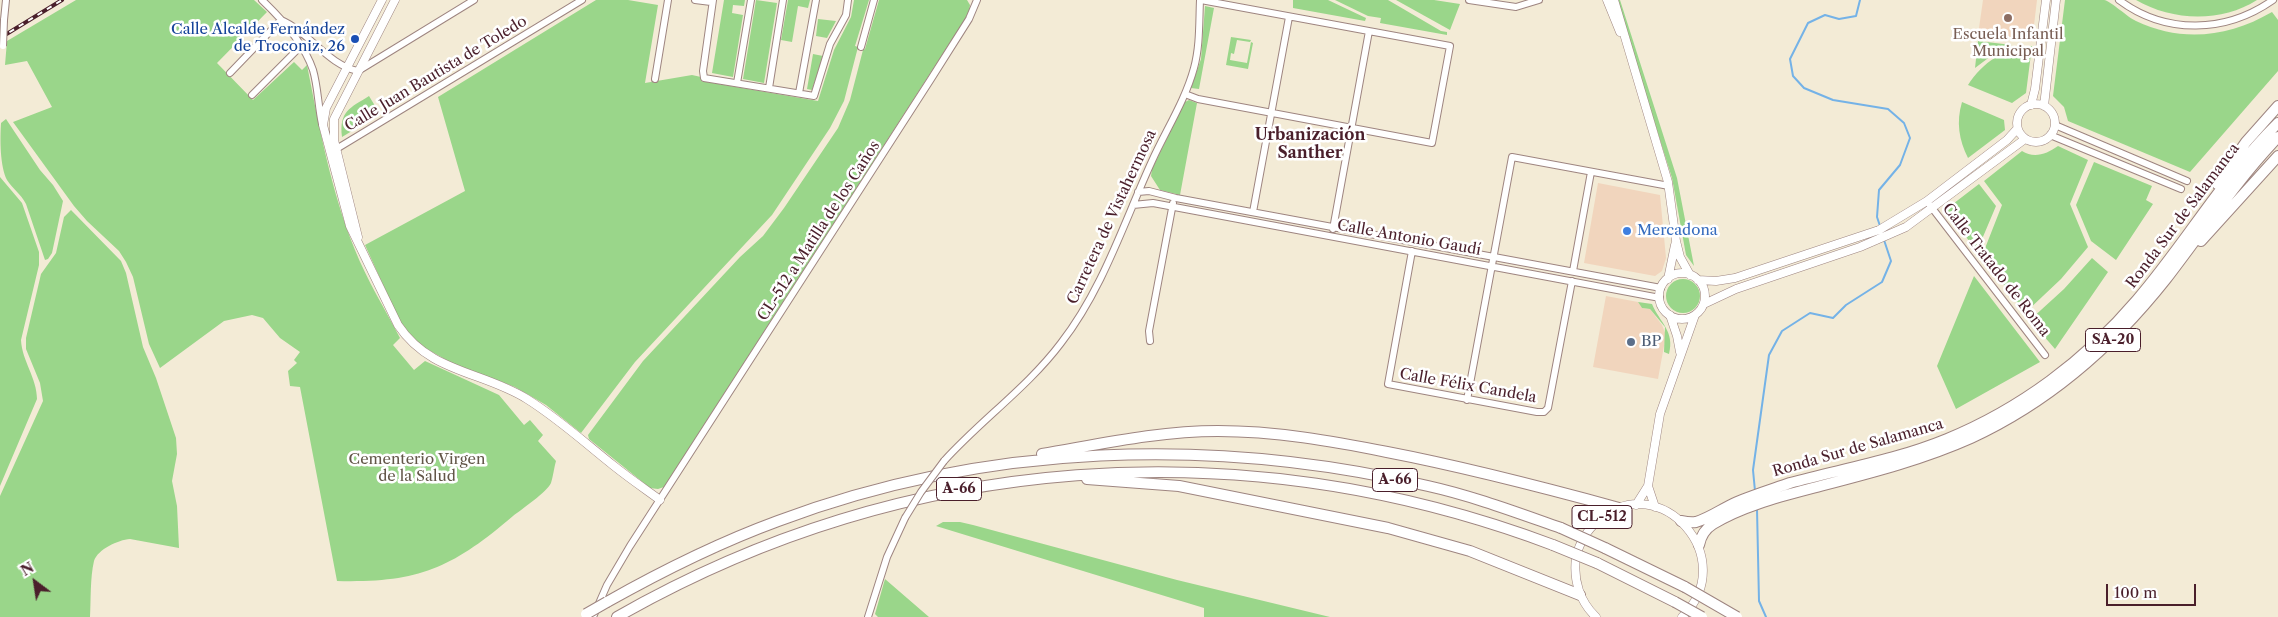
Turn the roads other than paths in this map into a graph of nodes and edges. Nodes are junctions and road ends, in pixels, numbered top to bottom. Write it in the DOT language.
graph roads {
  1 [pos="6,0"];
  2 [pos="262,0"];
  3 [pos="382,0"];
  4 [pos="395,0"];
  5 [pos="474,0"];
  6 [pos="582,0"];
  7 [pos="668,0"];
  8 [pos="695,0"];
  9 [pos="751,0"];
  10 [pos="783,0"];
  11 [pos="816,0"];
  12 [pos="848,0"];
  13 [pos="874,0"];
  14 [pos="970,0"];
  15 [pos="977,0"];
  16 [pos="1200,0"];
  17 [pos="1469,0"];
  18 [pos="1514,0"];
  19 [pos="1540,0"];
  20 [pos="1608,0"];
  21 [pos="1614,0"];
  22 [pos="2046,0"];
  23 [pos="2056,0"];
  24 [pos="2119,0"];
  25 [pos="2274,0"];
  26 [pos="712,1"];
  27 [pos="2278,5"];
  28 [pos="1516,7"];
  29 [pos="974,8"];
  30 [pos="1618,13"];
  31 [pos="1290,17"];
  32 [pos="281,20"];
  33 [pos="1369,31"];
  34 [pos="1626,45"];
  35 [pos="3,46"];
  36 [pos="300,46"];
  37 [pos="861,47"];
  38 [pos="368,51"];
  39 [pos="377,59"];
  40 [pos="346,68"];
  41 [pos="358,71"];
  42 [pos="230,73"];
  43 [pos="655,79"];
  44 [pos="737,83"];
  45 [pos="769,88"];
  46 [pos="799,93"];
  47 [pos="1185,94"];
  48 [pos="252,95"];
  49 [pos="318,103"];
  50 [pos="2031,105"];
  51 [pos="2044,106"];
  52 [pos="2278,106"];
  53 [pos="326,108"];
  54 [pos="337,112"];
  55 [pos="1272,113"];
  56 [pos="2278,123"];
  57 [pos="322,125"];
  58 [pos="2055,125"];
  59 [pos="1352,127"];
  60 [pos="2017,129"];
  61 [pos="2050,135"];
  62 [pos="2278,137"];
  63 [pos="2026,140"];
  64 [pos="333,151"];
  65 [pos="2278,156"];
  66 [pos="1591,172"];
  67 [pos="1144,178"];
  68 [pos="2187,181"];
  69 [pos="1669,186"];
  70 [pos="2181,189"];
  71 [pos="1138,192"];
  72 [pos="1160,193"];
  73 [pos="1176,198"];
  74 [pos="1927,201"];
  75 [pos="1153,203"];
  76 [pos="1133,205"];
  77 [pos="1173,207"];
  78 [pos="1933,209"];
  79 [pos="1253,212"];
  80 [pos="1334,227"];
  81 [pos="1332,237"];
  82 [pos="1676,241"];
  83 [pos="1412,251"];
  84 [pos="2173,255"];
  85 [pos="1494,256"];
  86 [pos="1492,266"];
  87 [pos="1573,271"];
  88 [pos="1690,275"];
  89 [pos="1668,279"];
  90 [pos="2166,279"];
  91 [pos="1698,280"];
  92 [pos="1572,282"];
  93 [pos="1661,288"];
  94 [pos="1660,298"];
  95 [pos="1704,304"];
  96 [pos="1695,315"];
  97 [pos="1670,316"];
  98 [pos="1150,341"];
  99 [pos="1680,355"];
  100 [pos="2045,355"];
  101 [pos="1467,400"];
  102 [pos="1881,465"];
  103 [pos="916,480"];
  104 [pos="1648,486"];
  105 [pos="660,500"];
  106 [pos="1747,503"];
  107 [pos="1636,505"];
  108 [pos="1655,507"];
  109 [pos="876,508"];
  110 [pos="1619,508"];
  111 [pos="1681,521"];
  112 [pos="1699,545"];
  113 [pos="1580,595"];
  114 [pos="587,616"];
  115 [pos="617,617"];
  116 [pos="868,617"];
  117 [pos="1596,617"];
  118 [pos="1682,617"];
  119 [pos="1702,617"];
  120 [pos="1737,617"];
  1 -- 35 [label="street, bridge"];
  2 -- 32 [label="street"];
  3 -- 40 [label="main road"];
  4 -- 38 [label="main road"];
  5 -- 39 [label="street"];
  6 -- 64 [label="street, Calle Juan Bautista de Toledo"];
  7 -- 43 [label="street"];
  8 -- 26 [label="street"];
  9 -- 44 [label="street"];
  10 -- 45 [label="street"];
  11 -- 46 [label="street"];
  12 -- 46 [label="street"];
  13 -- 37 [label="street"];
  14 -- 29 [label="street"];
  15 -- 29 [label="street, CL-512 a Matilla de los Caños"];
  16 -- 31 [label="street"];
  16 -- 47 [label="street, Carretera de Vistahermosa"];
  17 -- 28 [label="street"];
  18 -- 28 [label="street"];
  19 -- 28 [label="street"];
  20 -- 30 [label="main road"];
  20 -- 34 [label="main road"];
  21 -- 30 [label="main road"];
  22 -- 50 [label="main road"];
  23 -- 51 [label="main road"];
  24 -- 25 [label="street"];
  25 -- 27 [label="street"];
  26 -- 44 [label="street"];
  29 -- 105 [label="street, CL-512 a Matilla de los Caños"];
  30 -- 34 [label="main road"];
  31 -- 33 [label="street"];
  31 -- 55 [label="street"];
  32 -- 36 [label="street"];
  32 -- 40 [label="street"];
  32 -- 42 [label="street"];
  33 -- 59 [label="street"];
  33 -- 59 [label="street"];
  34 -- 69 [label="main road"];
  36 -- 48 [label="street"];
  36 -- 49 [label="street"];
  38 -- 39 [label="street"];
  38 -- 41 [label="main road"];
  39 -- 41 [label="street"];
  40 -- 41 [label="street"];
  40 -- 53 [label="main road"];
  41 -- 54 [label="main road"];
  44 -- 45 [label="street"];
  45 -- 46 [label="street"];
  47 -- 55 [label="street"];
  47 -- 67 [label="street, Carretera de Vistahermosa"];
  49 -- 53 [label="street"];
  49 -- 57 [label="street"];
  50 -- 51 [label="main road"];
  50 -- 60 [label="main road"];
  51 -- 58 [label="main road"];
  52 -- 84 [label="highway"];
  53 -- 54 [label="street"];
  53 -- 57 [label="main road"];
  54 -- 64 [label="main road"];
  55 -- 59 [label="street"];
  55 -- 79 [label="street"];
  56 -- 84 [label="highway, Ronda Sur de Salamanca / SA-20"];
  57 -- 64 [label="main road"];
  58 -- 61 [label="main road"];
  58 -- 68 [label="street"];
  59 -- 80 [label="street"];
  60 -- 63 [label="main road"];
  60 -- 74 [label="main road"];
  61 -- 63 [label="main road"];
  61 -- 70 [label="street"];
  62 -- 90 [label="highway, Ronda Sur de Salamanca / SA-20"];
  63 -- 78 [label="main road"];
  64 -- 105 [label="main road"];
  65 -- 90 [label="highway"];
  66 -- 69 [label="street"];
  66 -- 85 [label="street"];
  66 -- 87 [label="street"];
  67 -- 71 [label="street, Carretera de Vistahermosa"];
  67 -- 72 [label="street, Calle Antonio Gaudí"];
  69 -- 82 [label="main road"];
  71 -- 72 [label="street, Calle Antonio Gaudí"];
  71 -- 75 [label="street, Calle Antonio Gaudí"];
  71 -- 76 [label="street, Carretera de Vistahermosa"];
  72 -- 73 [label="street, Calle Antonio Gaudí"];
  73 -- 77 [label="street"];
  73 -- 79 [label="street, Calle Antonio Gaudí"];
  74 -- 78 [label="street, Calle Tratado de Roma"];
  74 -- 91 [label="main road"];
  75 -- 76 [label="street, Calle Antonio Gaudí"];
  75 -- 77 [label="street, Calle Antonio Gaudí"];
  76 -- 116 [label="street, Carretera de Vistahermosa, bridge"];
  77 -- 81 [label="street, Calle Antonio Gaudí"];
  77 -- 98 [label="street"];
  78 -- 95 [label="main road"];
  78 -- 100 [label="street, Calle Tratado de Roma"];
  79 -- 80 [label="street, Calle Antonio Gaudí"];
  80 -- 81 [label="street"];
  80 -- 85 [label="street, Calle Antonio Gaudí"];
  81 -- 83 [label="street, Calle Antonio Gaudí"];
  82 -- 88 [label="main road"];
  82 -- 89 [label="main road"];
  83 -- 86 [label="street, Calle Antonio Gaudí"];
  83 -- 101 [label="street, Calle Félix Candela"];
  84 -- 102 [label="highway, Ronda Sur de Salamanca / SA-20"];
  85 -- 86 [label="street"];
  85 -- 87 [label="street, Calle Antonio Gaudí"];
  86 -- 92 [label="street, Calle Antonio Gaudí"];
  86 -- 101 [label="street"];
  87 -- 93 [label="street, Calle Antonio Gaudí"];
  88 -- 89 [label="main road"];
  88 -- 91 [label="main road"];
  89 -- 93 [label="main road"];
  90 -- 102 [label="highway, Ronda Sur de Salamanca / SA-20"];
  91 -- 95 [label="main road"];
  92 -- 94 [label="street, Calle Antonio Gaudí"];
  92 -- 101 [label="street, Calle Félix Candela"];
  93 -- 94 [label="main road"];
  94 -- 97 [label="main road, CL-512"];
  95 -- 96 [label="main road, CL-512"];
  96 -- 97 [label="main road"];
  96 -- 99 [label="main road, CL-512"];
  97 -- 99 [label="main road, CL-512"];
  99 -- 104 [label="main road, CL-512"];
  102 -- 106 [label="highway, Ronda Sur de Salamanca / SA-20"];
  103 -- 110 [label="highway"];
  103 -- 114 [label="highway, A-66, bridge"];
  103 -- 120 [label="highway, A-66, bridge"];
  104 -- 107 [label="main road, CL-512"];
  104 -- 108 [label="main road, CL-512"];
  105 -- 114 [label="street, CL-512 a Matilla de los Caños"];
  106 -- 111 [label="highway, Ronda Sur de Salamanca / SA-20"];
  106 -- 112 [label="highway, Ronda Sur de Salamanca / SA-20"];
  107 -- 108 [label="main road, CL-512"];
  107 -- 110 [label="main road, CL-512"];
  108 -- 111 [label="main road, CL-512"];
  109 -- 113 [label="highway"];
  109 -- 115 [label="highway, A-66"];
  109 -- 119 [label="highway, A-66, bridge"];
  110 -- 113 [label="main road, CL-512"];
  111 -- 112 [label="main road, CL-512"];
  112 -- 118 [label="main road, CL-512"];
  113 -- 117 [label="main road, CL-512"];
}
